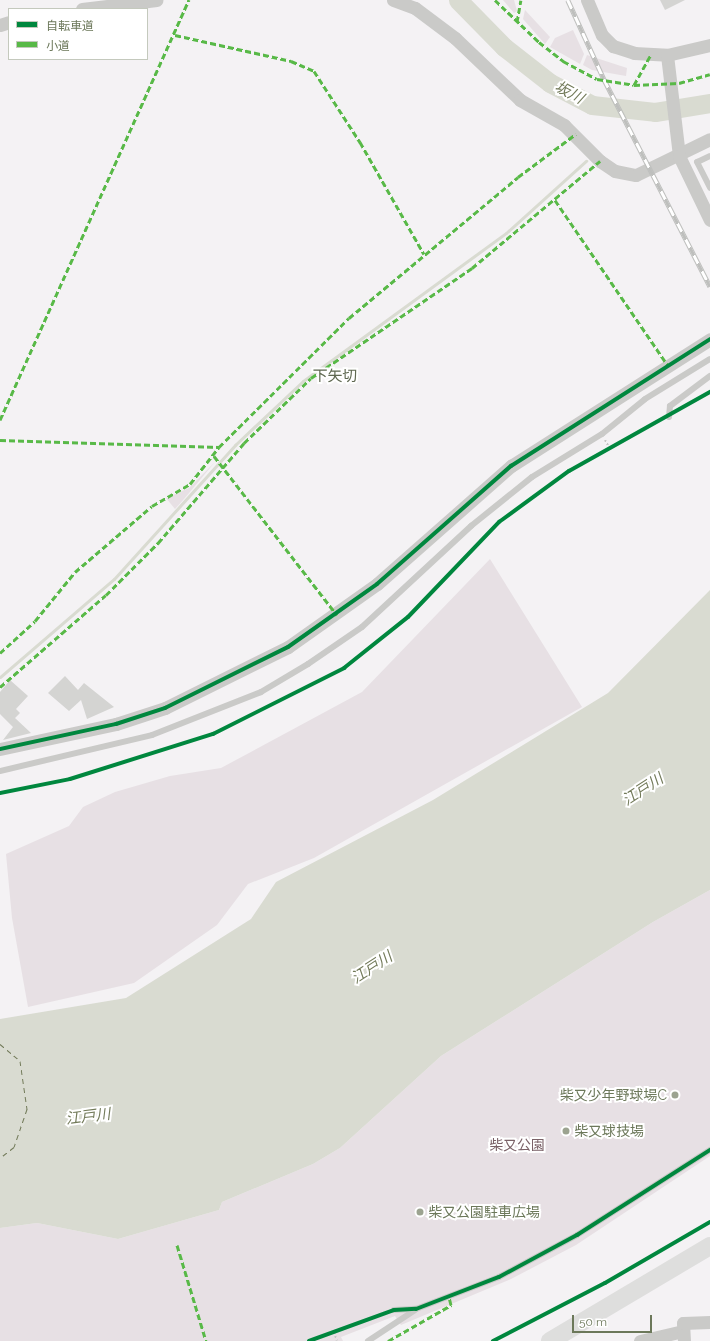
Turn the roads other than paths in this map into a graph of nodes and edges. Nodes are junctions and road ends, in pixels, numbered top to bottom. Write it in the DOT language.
graph roads {
  1 [pos="156,0"];
  2 [pos="394,0"];
  3 [pos="587,0"];
  4 [pos="90,8"];
  5 [pos="710,45"];
  6 [pos="667,54"];
  7 [pos="710,139"];
  8 [pos="679,156"];
  9 [pos="710,156"];
  10 [pos="710,188"];
  11 [pos="710,220"];
  12 [pos="710,339"];
  13 [pos="710,359"];
  14 [pos="710,376"];
  15 [pos="669,417"];
  16 [pos="0,749"];
  17 [pos="0,771"];
  18 [pos="710,1150"];
  19 [pos="710,1246"];
  20 [pos="416,1309"];
  21 [pos="394,1310"];
  22 [pos="710,1322"];
  23 [pos="684,1336"];
  24 [pos="368,1341"];
  25 [pos="550,1341"];
  26 [pos="640,1341"];
  1 -- 4 [label="street"];
  2 -- 8 [label="street"];
  3 -- 6 [label="street"];
  5 -- 6 [label="street"];
  6 -- 8 [label="street"];
  7 -- 8 [label="street"];
  8 -- 11 [label="street"];
  9 -- 10 [label="lane"];
  12 -- 16 [label="street"];
  13 -- 17 [label="lane"];
  14 -- 15 [label="lane"];
  18 -- 20 [label="lane"];
  19 -- 25 [label="main road"];
  20 -- 21 [label="lane"];
  20 -- 24 [label="lane"];
  22 -- 23 [label="street"];
  23 -- 26 [label="street"];
}
